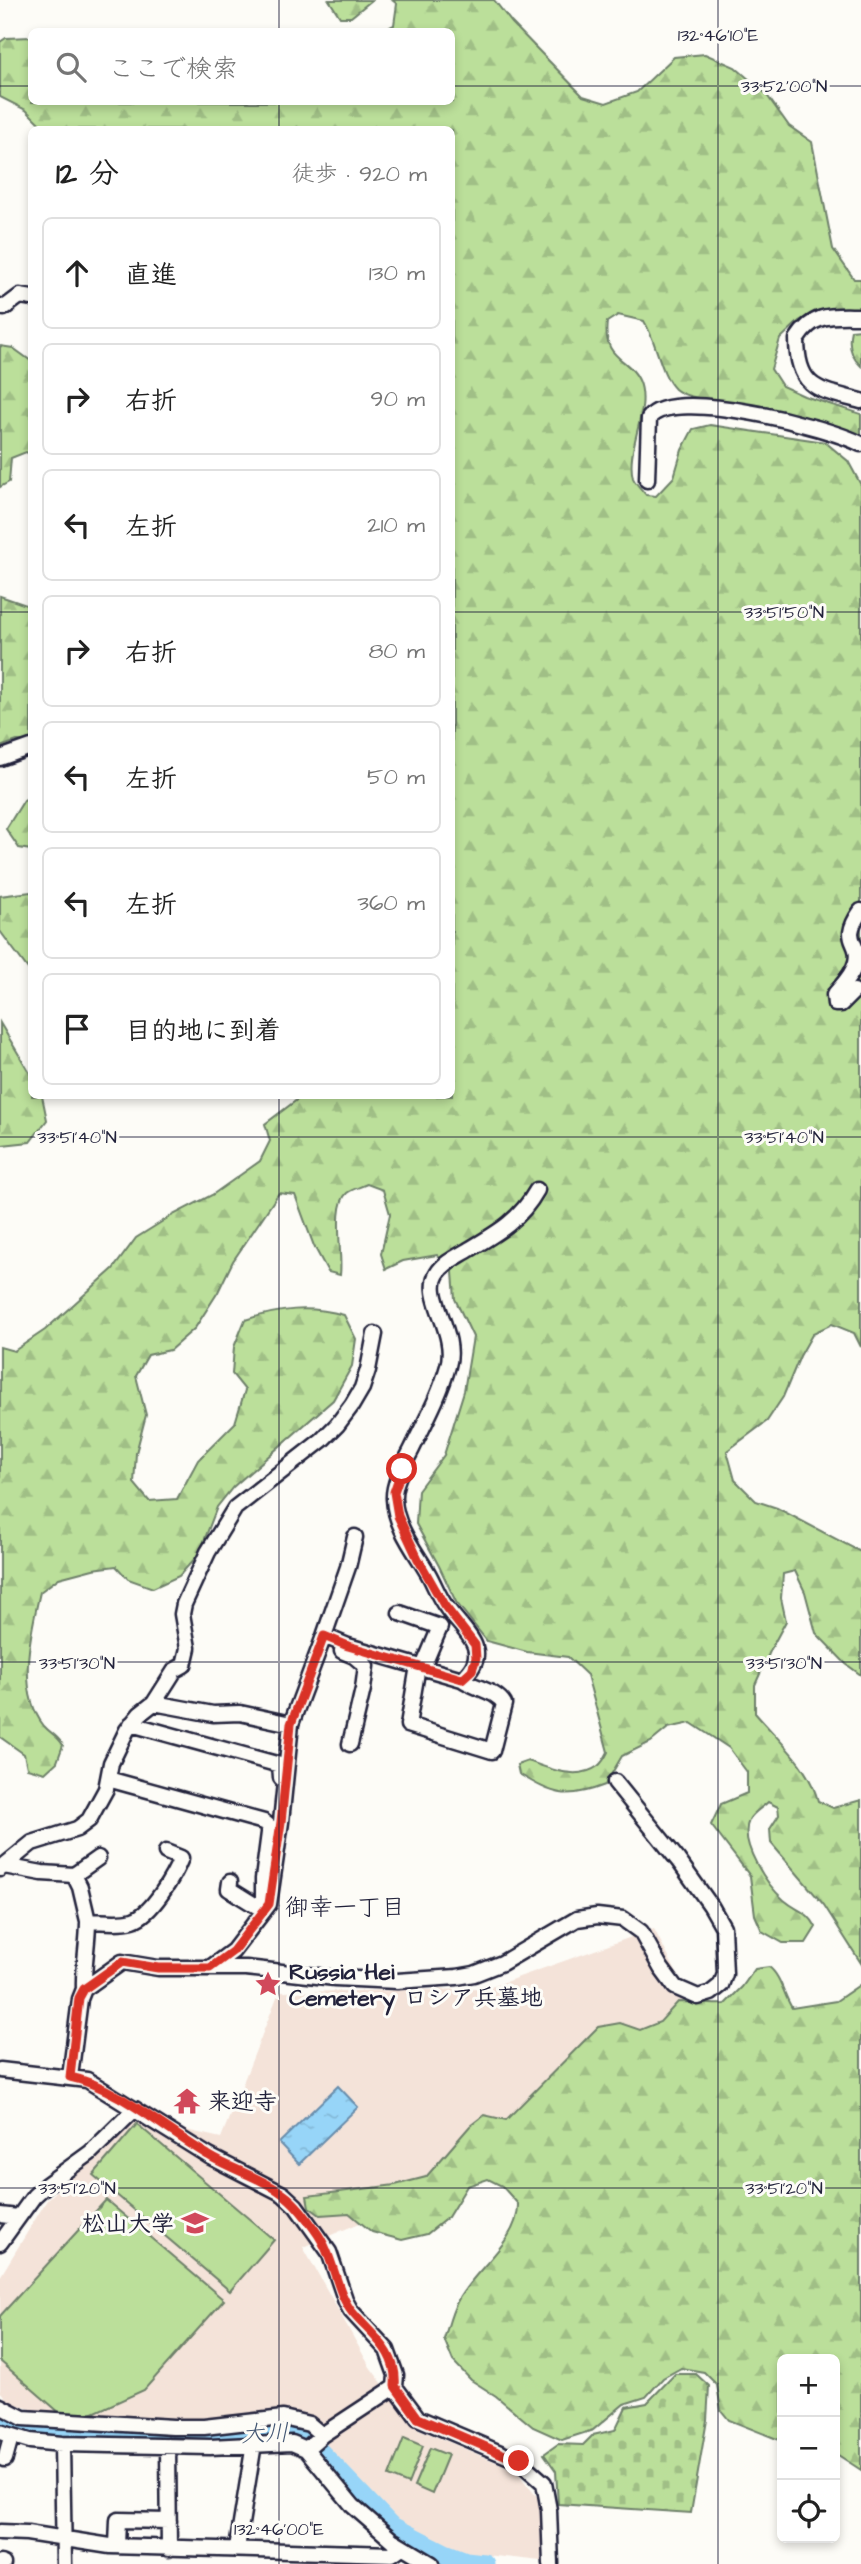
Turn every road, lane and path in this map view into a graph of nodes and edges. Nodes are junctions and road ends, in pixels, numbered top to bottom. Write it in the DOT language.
graph roads {
  1 [pos="28,297"];
  2 [pos="0,306"];
  3 [pos="861,316"];
  4 [pos="861,401"];
  5 [pos="861,444"];
  6 [pos="647,480"];
  7 [pos="28,748"];
  8 [pos="0,758"];
  9 [pos="861,911"];
  10 [pos="854,991"];
  11 [pos="537,1190"];
  12 [pos="375,1334"];
  13 [pos="355,1537"];
  14 [pos="400,1614"];
  15 [pos="323,1638"];
  16 [pos="420,1667"];
  17 [pos="462,1679"];
  18 [pos="154,1703"];
  19 [pos="131,1724"];
  20 [pos="291,1724"];
  21 [pos="350,1744"];
  22 [pos="108,1779"];
  23 [pos="615,1782"];
  24 [pos="281,1822"];
  25 [pos="166,1852"];
  26 [pos="98,1858"];
  27 [pos="2,1868"];
  28 [pos="75,1875"];
  29 [pos="230,1882"];
  30 [pos="263,1910"];
  31 [pos="88,1921"];
  32 [pos="210,1968"];
  33 [pos="84,1989"];
  34 [pos="0,2070"];
  35 [pos="70,2077"];
  36 [pos="135,2109"];
  37 [pos="0,2215"];
  38 [pos="18,2217"];
  39 [pos="0,2242"];
  40 [pos="395,2386"];
  41 [pos="0,2406"];
  42 [pos="6,2434"];
  43 [pos="314,2442"];
  44 [pos="62,2444"];
  45 [pos="254,2444"];
  46 [pos="168,2446"];
  47 [pos="5,2459"];
  48 [pos="169,2521"];
  49 [pos="0,2532"];
  50 [pos="65,2540"];
  51 [pos="117,2546"];
  52 [pos="234,2548"];
  53 [pos="169,2549"];
  54 [pos="395,2555"];
  55 [pos="551,2563"];
  56 [pos="64,2564"];
  57 [pos="232,2564"];
  58 [pos="432,2564"];
  1 -- 2 [label="street"];
  3 -- 4 [label="street"];
  5 -- 6 [label="street"];
  7 -- 8 [label="street"];
  9 -- 10 [label="street"];
  11 -- 17 [label="street"];
  12 -- 18 [label="street"];
  13 -- 15 [label="street"];
  14 -- 16 [label="street"];
  15 -- 16 [label="street"];
  15 -- 20 [label="street"];
  15 -- 21 [label="street"];
  16 -- 17 [label="street"];
  16 -- 17 [label="street"];
  18 -- 19 [label="street"];
  18 -- 20 [label="street"];
  19 -- 22 [label="street"];
  19 -- 24 [label="street"];
  20 -- 24 [label="street"];
  22 -- 27 [label="street"];
  22 -- 30 [label="street"];
  23 -- 32 [label="street"];
  24 -- 30 [label="street"];
  25 -- 31 [label="street"];
  26 -- 28 [label="street"];
  27 -- 28 [label="street"];
  28 -- 31 [label="street"];
  29 -- 30 [label="street"];
  30 -- 32 [label="street"];
  31 -- 33 [label="street"];
  32 -- 33 [label="street"];
  33 -- 35 [label="street"];
  34 -- 35 [label="street"];
  35 -- 36 [label="street"];
  36 -- 38 [label="street"];
  36 -- 40 [label="street"];
  37 -- 38 [label="street"];
  38 -- 39 [label="street"];
  40 -- 43 [label="street"];
  40 -- 55 [label="street"];
  41 -- 43 [label="street"];
  42 -- 44 [label="street"];
  42 -- 47 [label="street"];
  43 -- 45 [label="street"];
  43 -- 54 [label="street"];
  44 -- 46 [label="street"];
  44 -- 50 [label="street"];
  45 -- 46 [label="street"];
  45 -- 52 [label="street"];
  46 -- 48 [label="street"];
  48 -- 51 [label="street"];
  48 -- 53 [label="street"];
  49 -- 50 [label="street"];
  50 -- 51 [label="street"];
  50 -- 56 [label="street"];
  51 -- 53 [label="street"];
  52 -- 53 [label="street"];
  52 -- 54 [label="street"];
  52 -- 57 [label="street"];
  54 -- 58 [label="street"];
}
